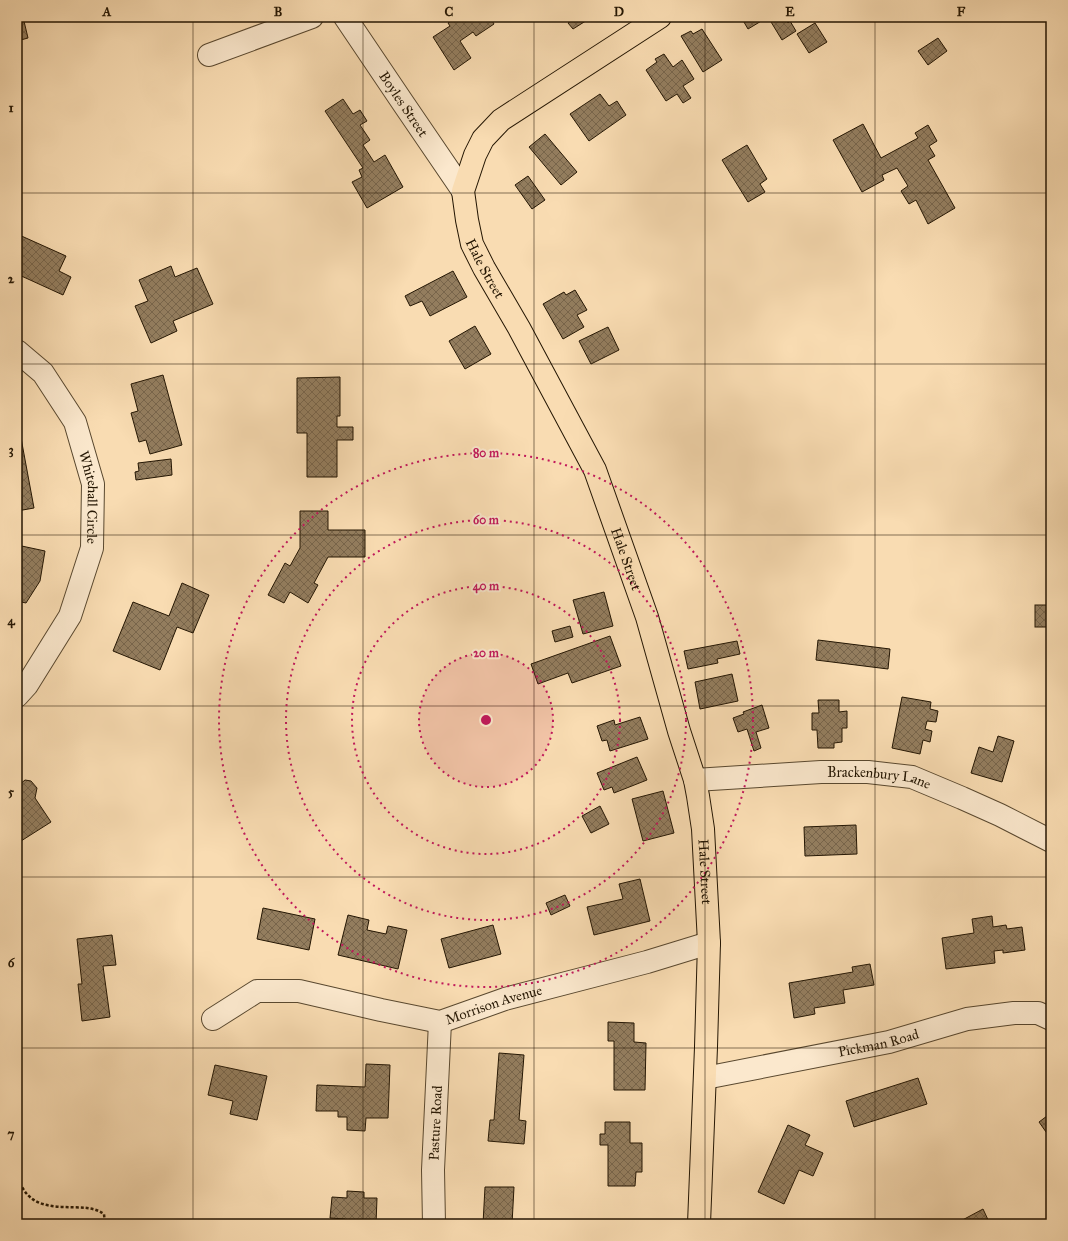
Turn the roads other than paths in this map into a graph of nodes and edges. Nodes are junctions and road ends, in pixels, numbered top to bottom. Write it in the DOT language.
graph roads {
  1 [pos="312,17"];
  2 [pos="345,17"];
  3 [pos="660,17"];
  4 [pos="209,55"];
  5 [pos="463,191"];
  6 [pos="17,351"];
  7 [pos="17,696"];
  8 [pos="694,780"];
  9 [pos="1051,841"];
  10 [pos="709,943"];
  11 [pos="213,1019"];
  12 [pos="1051,1019"];
  13 [pos="440,1022"];
  14 [pos="705,1078"];
  15 [pos="434,1224"];
  16 [pos="699,1224"];
  1 -- 4 [label="street"];
  2 -- 5 [label="street, Boyles Street"];
  3 -- 5 [label="main road, Hale Street"];
  5 -- 8 [label="main road, Hale Street"];
  6 -- 7 [label="street, Whitehall Circle"];
  8 -- 9 [label="street, Brackenbury Lane"];
  8 -- 10 [label="main road, Hale Street"];
  10 -- 13 [label="street, Morrison Avenue"];
  10 -- 14 [label="main road, Hale Street"];
  11 -- 13 [label="street, Morrison Avenue"];
  12 -- 14 [label="street, Pickman Road"];
  13 -- 15 [label="street, Pasture Road"];
  14 -- 16 [label="main road, Hale Street"];
}
